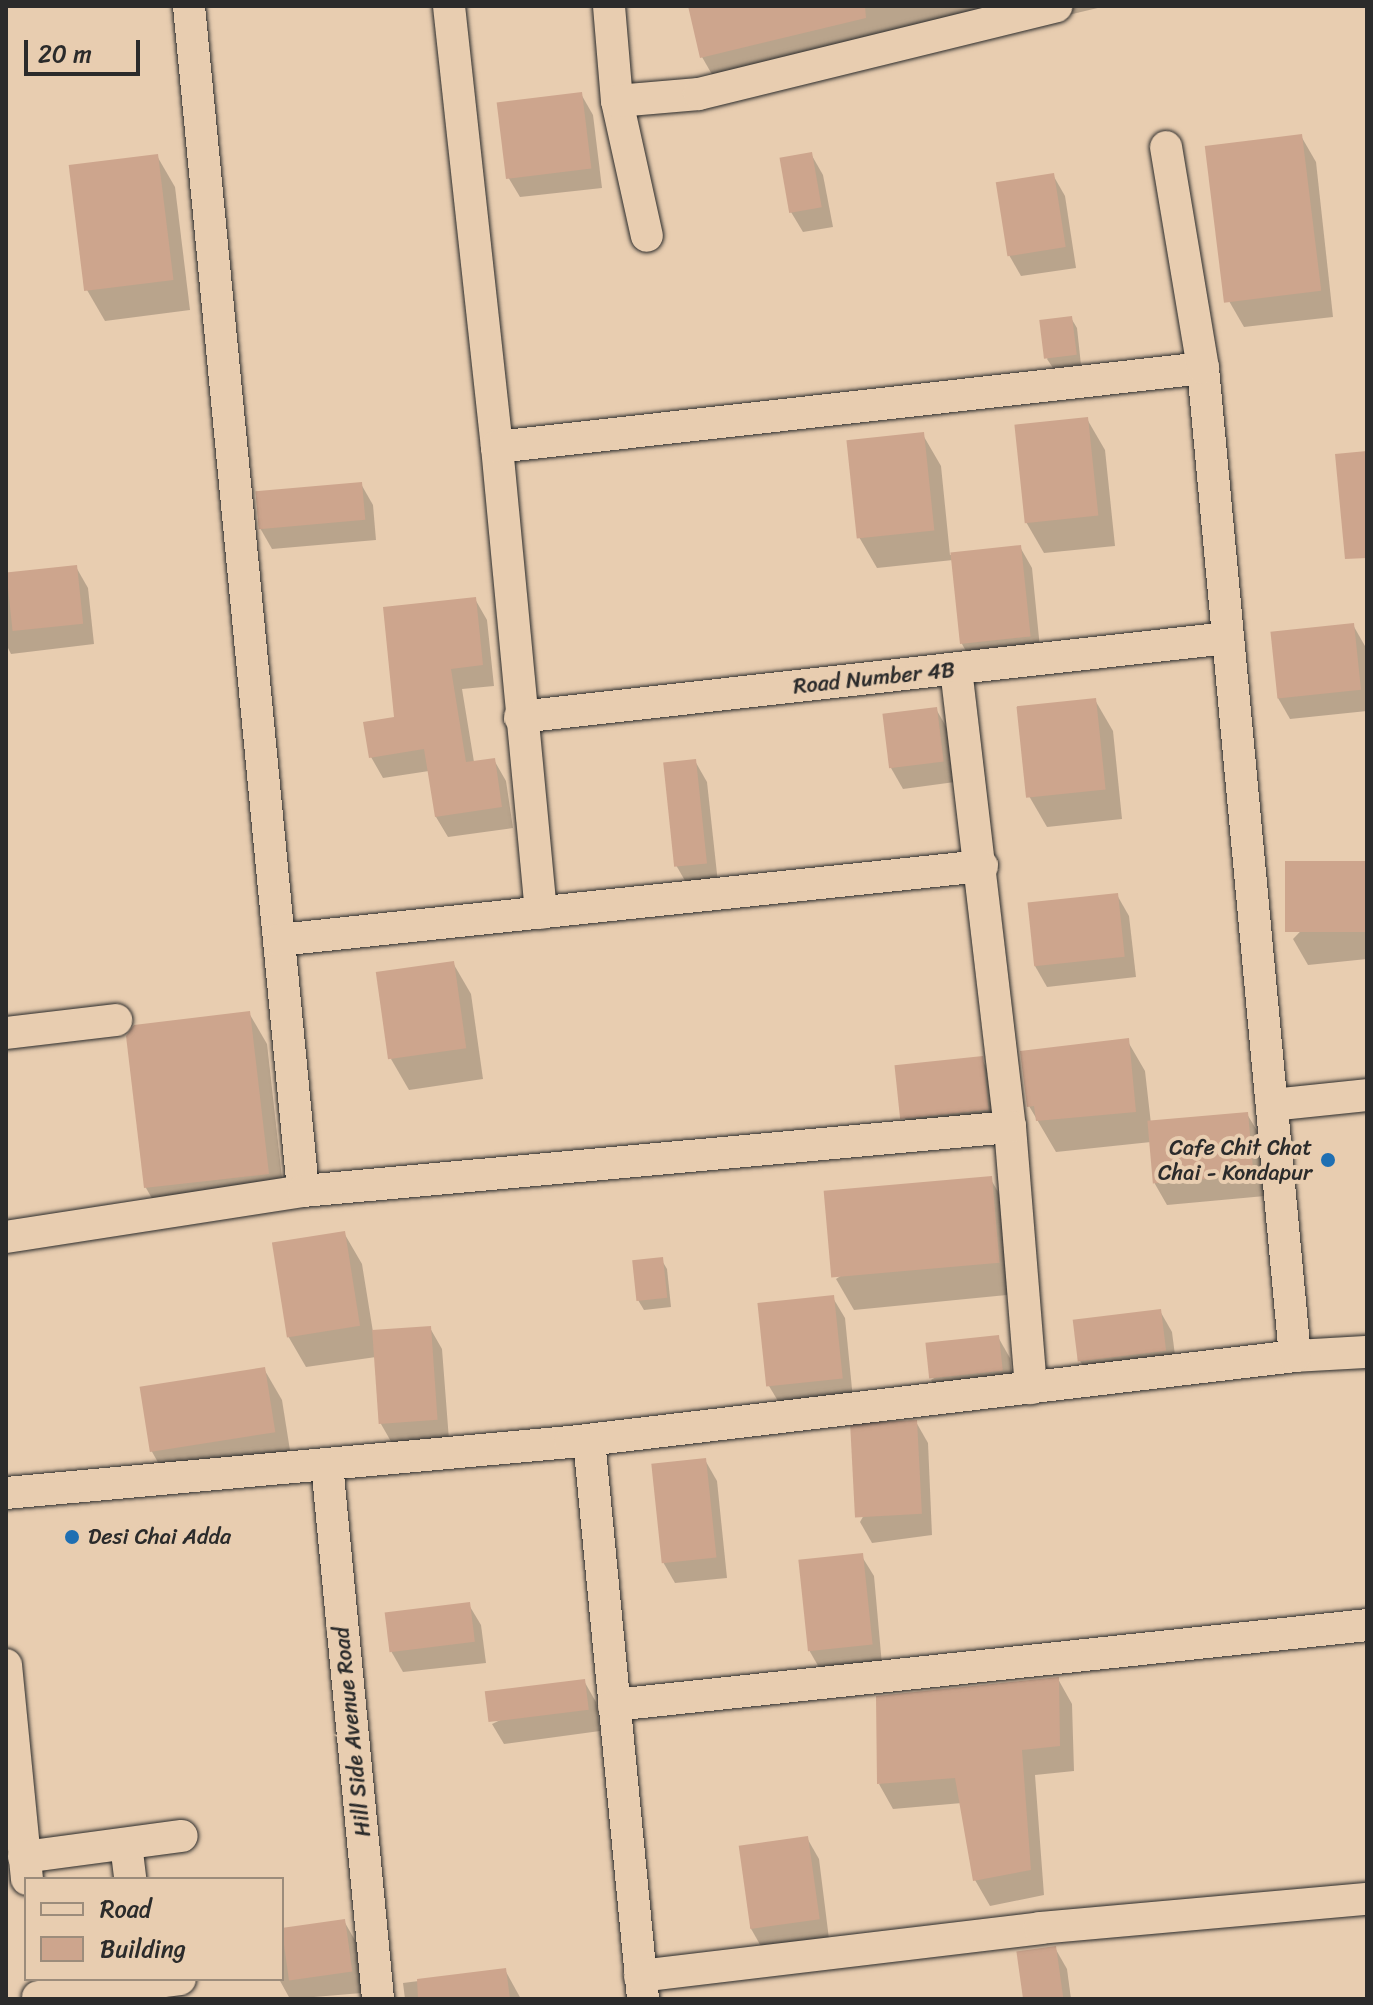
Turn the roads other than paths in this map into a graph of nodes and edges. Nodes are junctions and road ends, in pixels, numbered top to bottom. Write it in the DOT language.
graph roads {
  1 [pos="189,6"];
  2 [pos="449,6"];
  3 [pos="609,6"];
  4 [pos="1056,6"];
  5 [pos="617,101"];
  6 [pos="1166,147"];
  7 [pos="647,236"];
  8 [pos="1203,368"];
  9 [pos="497,447"];
  10 [pos="1228,638"];
  11 [pos="956,669"];
  12 [pos="520,717"];
  13 [pos="982,866"];
  14 [pos="541,913"];
  15 [pos="279,940"];
  16 [pos="116,1020"];
  17 [pos="6,1033"];
  18 [pos="1367,1095"];
  19 [pos="1272,1105"];
  20 [pos="1010,1127"];
  21 [pos="303,1191"];
  22 [pos="6,1237"];
  23 [pos="1367,1352"];
  24 [pos="1295,1356"];
  25 [pos="1031,1388"];
  26 [pos="589,1440"];
  27 [pos="327,1464"];
  28 [pos="6,1493"];
  29 [pos="1367,1625"];
  30 [pos="6,1665"];
  31 [pos="614,1705"];
  32 [pos="182,1836"];
  33 [pos="126,1844"];
  34 [pos="26,1868"];
  35 [pos="130,1877"];
  36 [pos="1367,1899"];
  37 [pos="141,1982"];
  38 [pos="642,1987"];
  39 [pos="38,1992"];
  40 [pos="378,1999"];
  1 -- 15 [label="street"];
  2 -- 9 [label="street"];
  3 -- 5 [label="street"];
  4 -- 5 [label="street"];
  5 -- 7 [label="street"];
  6 -- 8 [label="street"];
  8 -- 9 [label="street"];
  8 -- 10 [label="street"];
  9 -- 12 [label="street"];
  10 -- 11 [label="street, Road Number 4B"];
  10 -- 19 [label="street"];
  11 -- 12 [label="street, Road Number 4B"];
  11 -- 13 [label="street"];
  12 -- 14 [label="street"];
  13 -- 14 [label="street"];
  13 -- 20 [label="street"];
  14 -- 15 [label="street"];
  15 -- 21 [label="street"];
  16 -- 17 [label="street"];
  18 -- 19 [label="street"];
  19 -- 24 [label="street"];
  20 -- 21 [label="street"];
  20 -- 25 [label="street"];
  21 -- 22 [label="street"];
  23 -- 24 [label="street"];
  24 -- 25 [label="street"];
  25 -- 26 [label="street"];
  26 -- 27 [label="street"];
  26 -- 31 [label="street"];
  27 -- 28 [label="street"];
  27 -- 40 [label="street, Hill Side Avenue Road"];
  29 -- 31 [label="street"];
  30 -- 34 [label="street"];
  31 -- 38 [label="street"];
  32 -- 33 [label="street"];
  33 -- 34 [label="street"];
  33 -- 35 [label="street"];
  36 -- 38 [label="street"];
  37 -- 39 [label="street"];
}
